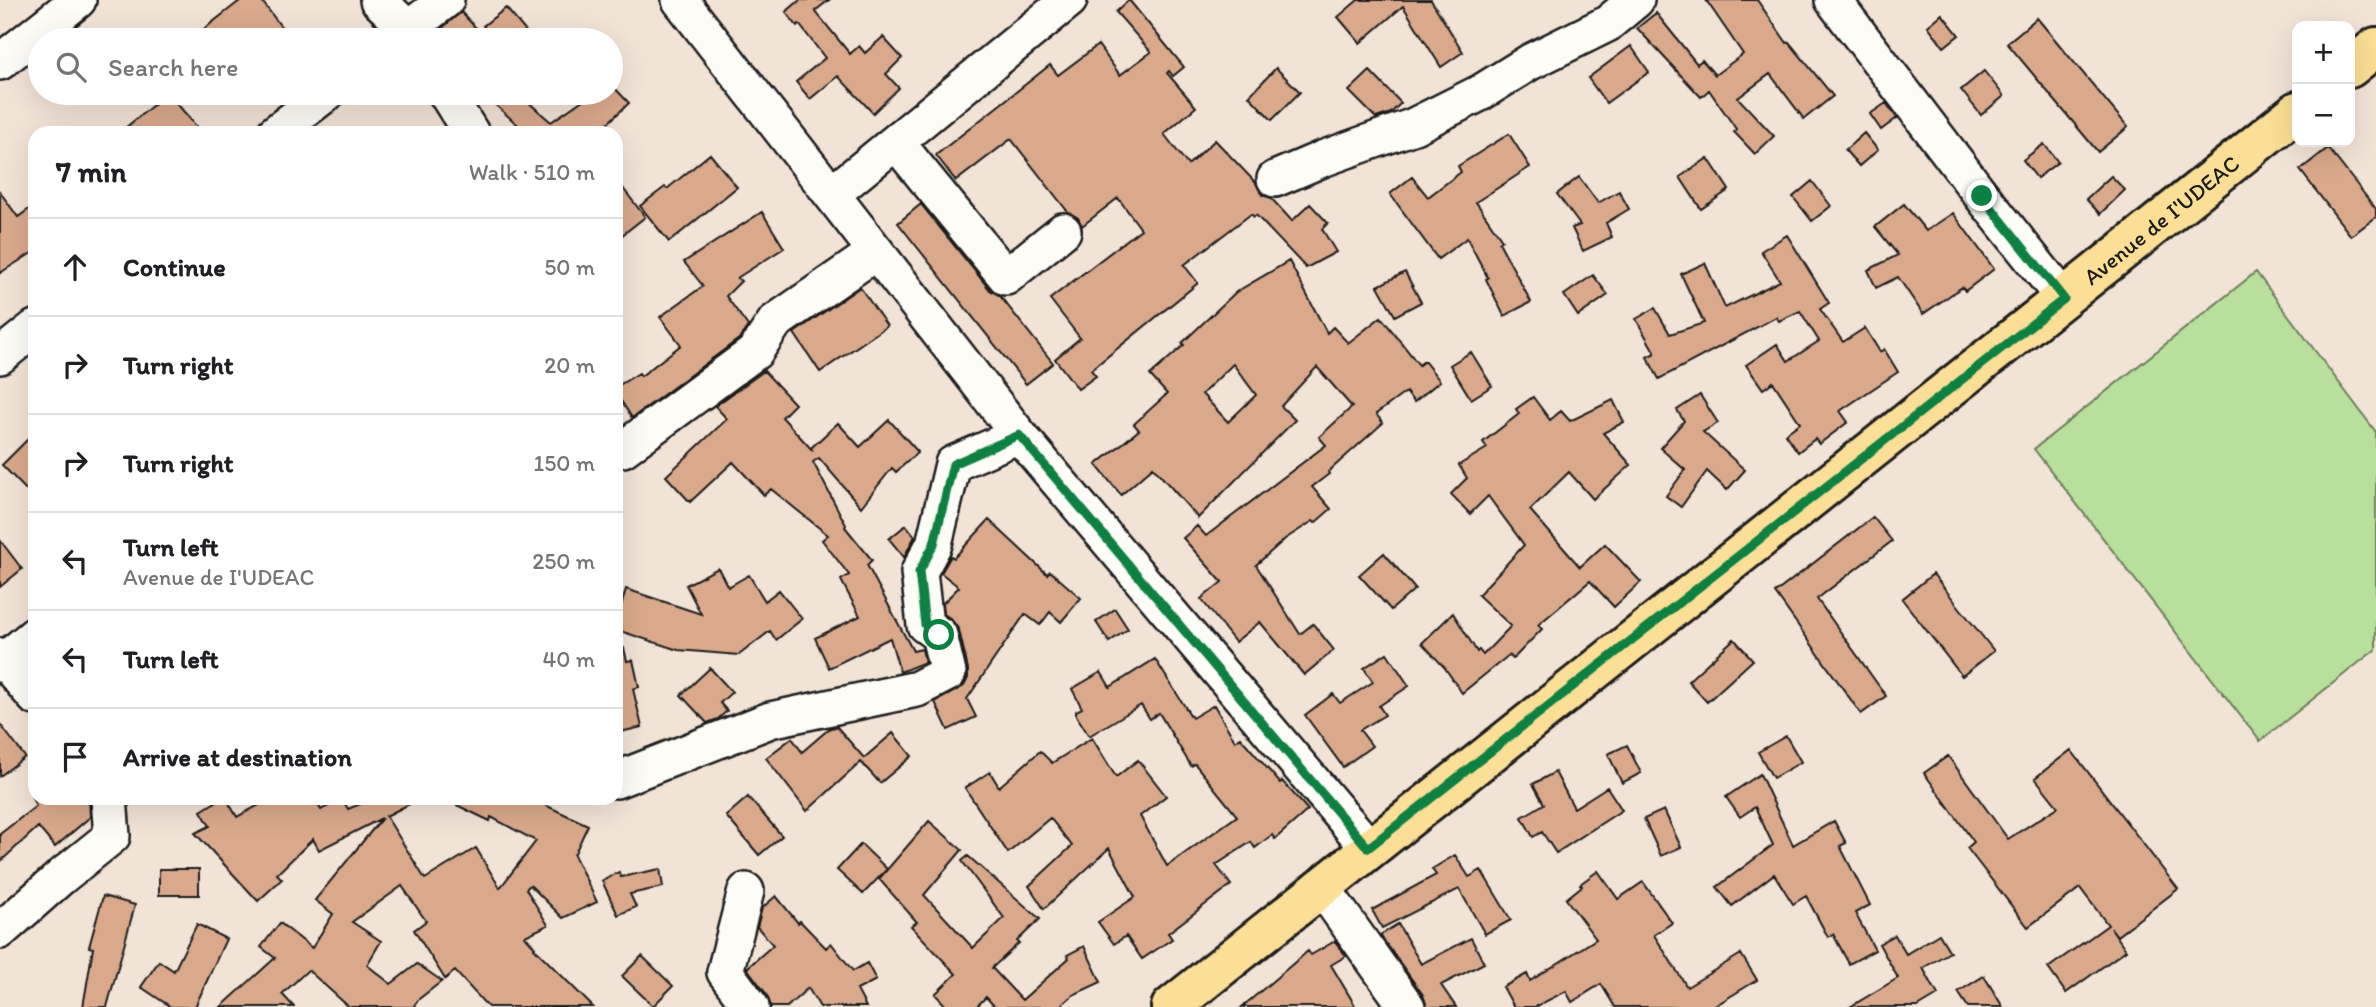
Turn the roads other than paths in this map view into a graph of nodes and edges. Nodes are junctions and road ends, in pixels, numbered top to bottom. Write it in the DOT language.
graph roads {
  1 [pos="78,0"];
  2 [pos="378,0"];
  3 [pos="446,0"];
  4 [pos="680,0"];
  5 [pos="1069,0"];
  6 [pos="1636,0"];
  7 [pos="1833,0"];
  8 [pos="43,28"];
  9 [pos="399,28"];
  10 [pos="416,28"];
  11 [pos="28,40"];
  12 [pos="2376,47"];
  13 [pos="0,62"];
  14 [pos="2355,64"];
  15 [pos="311,105"];
  16 [pos="454,105"];
  17 [pos="2292,115"];
  18 [pos="284,126"];
  19 [pos="467,126"];
  20 [pos="896,142"];
  21 [pos="1275,179"];
  22 [pos="832,194"];
  23 [pos="1063,231"];
  24 [pos="876,252"];
  25 [pos="2064,299"];
  26 [pos="28,334"];
  27 [pos="0,356"];
  28 [pos="1019,435"];
  29 [pos="623,449"];
  30 [pos="28,640"];
  31 [pos="1,660"];
  32 [pos="28,689"];
  33 [pos="623,777"];
  34 [pos="110,805"];
  35 [pos="1368,848"];
  36 [pos="1321,886"];
  37 [pos="746,891"];
  38 [pos="0,930"];
  39 [pos="751,1007"];
  40 [pos="1171,1007"];
  41 [pos="1407,1007"];
  1 -- 8 [label="street"];
  2 -- 9 [label="street"];
  3 -- 10 [label="street"];
  4 -- 22 [label="street"];
  5 -- 20 [label="street"];
  6 -- 21 [label="street"];
  7 -- 25 [label="street"];
  11 -- 13 [label="street"];
  12 -- 14 [label="main road"];
  15 -- 18 [label="street"];
  16 -- 19 [label="street"];
  17 -- 25 [label="main road, Avenue de I'UDEAC"];
  20 -- 22 [label="street"];
  20 -- 23 [label="street"];
  22 -- 24 [label="street"];
  24 -- 28 [label="street"];
  24 -- 29 [label="street"];
  25 -- 35 [label="main road, Avenue de I'UDEAC"];
  26 -- 27 [label="street"];
  28 -- 33 [label="street"];
  28 -- 35 [label="street"];
  30 -- 31 [label="street"];
  31 -- 32 [label="street"];
  34 -- 38 [label="street"];
  35 -- 36 [label="main road, Avenue de I'UDEAC"];
  36 -- 40 [label="main road, Avenue de I'UDEAC"];
  36 -- 41 [label="street"];
  37 -- 39 [label="street"];
}
